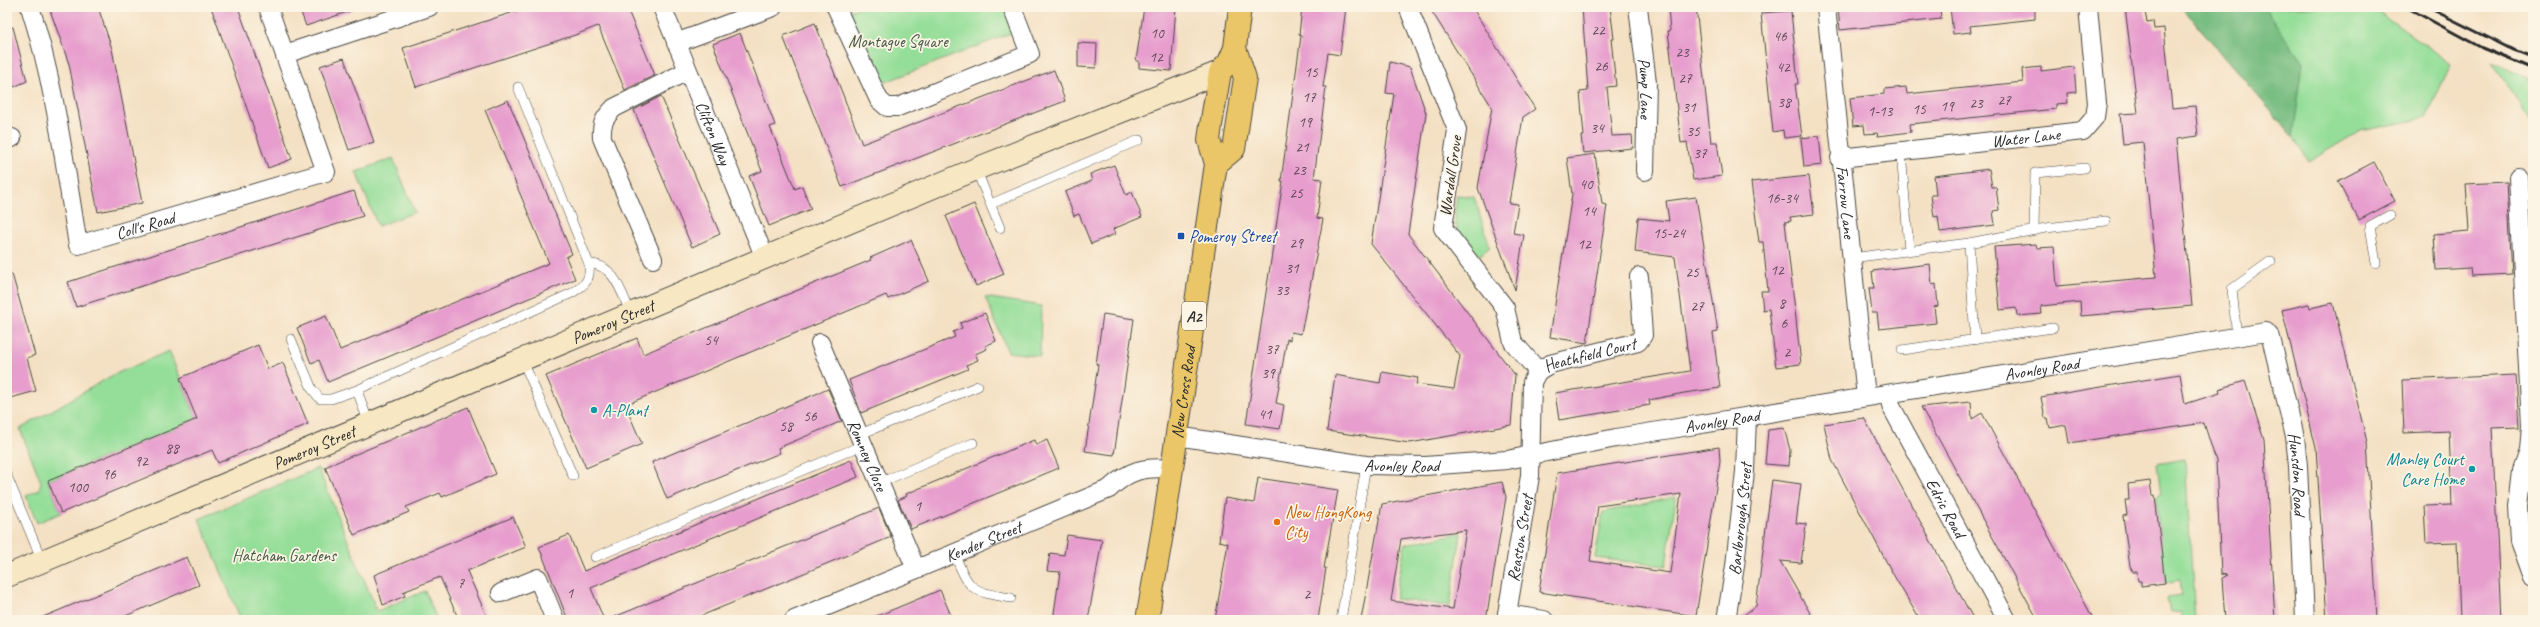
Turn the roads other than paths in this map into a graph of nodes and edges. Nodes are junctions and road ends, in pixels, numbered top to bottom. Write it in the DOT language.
graph roads {
  1 [pos="30,7"];
  2 [pos="268,7"];
  3 [pos="429,7"];
  4 [pos="662,7"];
  5 [pos="773,7"];
  6 [pos="836,7"];
  7 [pos="1012,7"];
  8 [pos="1240,7"];
  9 [pos="1408,7"];
  10 [pos="1638,7"];
  11 [pos="1826,7"];
  12 [pos="2088,7"];
  13 [pos="676,43"];
  14 [pos="1235,48"];
  15 [pos="285,54"];
  16 [pos="687,71"];
  17 [pos="1220,72"];
  18 [pos="518,87"];
  19 [pos="1139,140"];
  20 [pos="1901,152"];
  21 [pos="1840,158"];
  22 [pos="1216,164"];
  23 [pos="2084,168"];
  24 [pos="976,170"];
  25 [pos="1645,171"];
  26 [pos="2518,178"];
  27 [pos="991,204"];
  28 [pos="2390,215"];
  29 [pos="2106,221"];
  30 [pos="1000,228"];
  31 [pos="2034,230"];
  32 [pos="1969,243"];
  33 [pos="1909,249"];
  34 [pos="765,258"];
  35 [pos="1851,258"];
  36 [pos="653,259"];
  37 [pos="2271,262"];
  38 [pos="2376,263"];
  39 [pos="588,264"];
  40 [pos="1639,277"];
  41 [pos="630,314"];
  42 [pos="2053,328"];
  43 [pos="2266,332"];
  44 [pos="2237,337"];
  45 [pos="291,339"];
  46 [pos="1975,340"];
  47 [pos="820,343"];
  48 [pos="1902,350"];
  49 [pos="522,359"];
  50 [pos="1538,371"];
  51 [pos="978,386"];
  52 [pos="357,390"];
  53 [pos="1888,394"];
  54 [pos="1866,397"];
  55 [pos="1747,417"];
  56 [pos="369,424"];
  57 [pos="1177,436"];
  58 [pos="861,440"];
  59 [pos="973,443"];
  60 [pos="1530,456"];
  61 [pos="1366,465"];
  62 [pos="1172,469"];
  63 [pos="7,476"];
  64 [pos="573,476"];
  65 [pos="879,483"];
  66 [pos="10,491"];
  67 [pos="954,553"];
  68 [pos="595,557"];
  69 [pos="42,561"];
  70 [pos="916,569"];
  71 [pos="7,576"];
  72 [pos="2533,577"];
  73 [pos="501,593"];
  74 [pos="1011,598"];
  75 [pos="1507,617"];
  76 [pos="555,620"];
  77 [pos="794,620"];
  78 [pos="1147,620"];
  79 [pos="1341,620"];
  80 [pos="1544,620"];
  81 [pos="1726,620"];
  82 [pos="2007,620"];
  83 [pos="2305,620"];
  1 -- 15 [label="street, Coll's Road"];
  2 -- 15 [label="street"];
  3 -- 15 [label="street"];
  4 -- 13 [label="street, Clifton Way"];
  5 -- 13 [label="street"];
  6 -- 7 [label="street"];
  8 -- 14 [label="highway, New Cross Road / A2"];
  9 -- 50 [label="street, Wardall Grove"];
  10 -- 25 [label="street, Pump Lane"];
  11 -- 21 [label="street, Farrow Lane"];
  12 -- 20 [label="street, Water Lane"];
  13 -- 16 [label="street, Clifton Way"];
  14 -- 17 [label="highway, New Cross Road / A2"];
  14 -- 22 [label="highway, New Cross Road / A2"];
  16 -- 34 [label="street, Clifton Way"];
  16 -- 36 [label="street"];
  17 -- 22 [label="highway, New Cross Road / A2"];
  17 -- 24 [label="main road, Pomeroy Street"];
  18 -- 39 [label="lane"];
  19 -- 27 [label="lane"];
  20 -- 21 [label="street, Water Lane"];
  20 -- 33 [label="lane"];
  21 -- 35 [label="street, Farrow Lane"];
  22 -- 57 [label="highway, New Cross Road / A2"];
  23 -- 31 [label="lane"];
  24 -- 27 [label="lane"];
  24 -- 34 [label="main road, Pomeroy Street"];
  26 -- 72 [label="street"];
  27 -- 30 [label="lane"];
  28 -- 38 [label="lane"];
  29 -- 31 [label="lane"];
  31 -- 32 [label="lane"];
  32 -- 33 [label="lane"];
  32 -- 46 [label="lane"];
  33 -- 35 [label="lane"];
  34 -- 41 [label="main road, Pomeroy Street"];
  35 -- 54 [label="street, Farrow Lane"];
  37 -- 44 [label="lane"];
  39 -- 41 [label="lane"];
  39 -- 52 [label="lane"];
  40 -- 50 [label="street, Heathfield Court"];
  41 -- 49 [label="main road, Pomeroy Street"];
  42 -- 46 [label="lane"];
  43 -- 44 [label="street, Avonley Road"];
  43 -- 83 [label="street, Hunsdon Road"];
  44 -- 53 [label="street, Avonley Road"];
  45 -- 52 [label="lane"];
  46 -- 48 [label="lane"];
  47 -- 58 [label="street, Romney Close"];
  49 -- 56 [label="main road, Pomeroy Street"];
  49 -- 64 [label="lane"];
  50 -- 60 [label="street, Heathfield Court"];
  51 -- 58 [label="lane"];
  52 -- 56 [label="lane"];
  53 -- 54 [label="street, Avonley Road"];
  53 -- 82 [label="street, Edric Road"];
  54 -- 55 [label="street, Avonley Road"];
  55 -- 60 [label="street, Avonley Road"];
  55 -- 81 [label="street, Barlborough Street"];
  56 -- 69 [label="main road, Pomeroy Street"];
  57 -- 61 [label="street, Avonley Road"];
  57 -- 62 [label="highway, New Cross Road / A2"];
  58 -- 65 [label="street, Romney Close"];
  58 -- 68 [label="lane"];
  59 -- 65 [label="lane"];
  60 -- 61 [label="street, Avonley Road"];
  60 -- 75 [label="street, Reaston Street"];
  61 -- 79 [label="lane"];
  62 -- 67 [label="street, Kender Street"];
  62 -- 78 [label="highway, New Cross Road / A2"];
  63 -- 66 [label="lane"];
  65 -- 70 [label="street, Romney Close"];
  66 -- 69 [label="lane"];
  67 -- 70 [label="street, Kender Street"];
  67 -- 74 [label="lane"];
  69 -- 71 [label="main road, Pomeroy Street"];
  70 -- 77 [label="street, Kender Street"];
  73 -- 76 [label="street"];
  75 -- 80 [label="street"];
}
